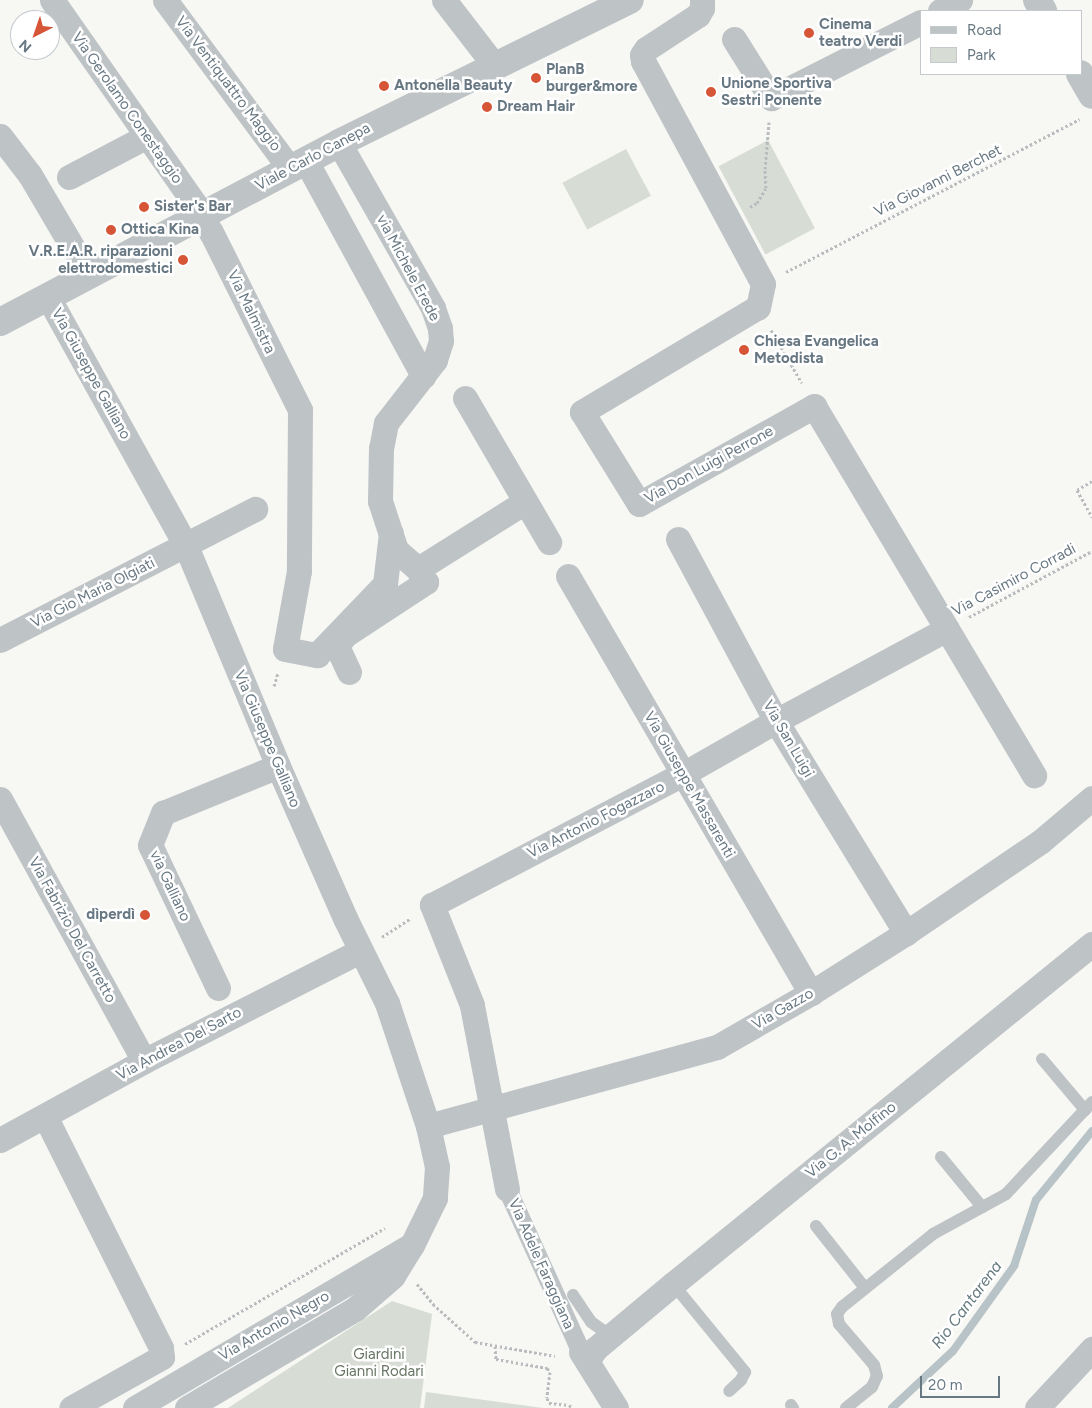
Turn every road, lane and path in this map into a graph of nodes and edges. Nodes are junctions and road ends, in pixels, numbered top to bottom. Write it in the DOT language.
graph roads {
  1 [pos="52,0"];
  2 [pos="165,0"];
  3 [pos="444,0"];
  4 [pos="630,0"];
  5 [pos="702,0"];
  6 [pos="960,0"];
  7 [pos="942,10"];
  8 [pos="920,23"];
  9 [pos="734,39"];
  10 [pos="494,65"];
  11 [pos="1080,75"];
  12 [pos="771,98"];
  13 [pos="1088,106"];
  14 [pos="0,136"];
  15 [pos="147,136"];
  16 [pos="339,143"];
  17 [pos="298,165"];
  18 [pos="69,177"];
  19 [pos="202,216"];
  20 [pos="728,221"];
  21 [pos="794,268"];
  22 [pos="89,275"];
  23 [pos="48,297"];
  24 [pos="758,307"];
  25 [pos="0,322"];
  26 [pos="423,376"];
  27 [pos="465,398"];
  28 [pos="814,406"];
  29 [pos="1092,481"];
  30 [pos="525,502"];
  31 [pos="256,509"];
  32 [pos="1092,517"];
  33 [pos="391,533"];
  34 [pos="678,539"];
  35 [pos="549,542"];
  36 [pos="186,546"];
  37 [pos="1092,550"];
  38 [pos="418,569"];
  39 [pos="568,576"];
  40 [pos="947,629"];
  41 [pos="0,640"];
  42 [pos="285,649"];
  43 [pos="350,672"];
  44 [pos="776,721"];
  45 [pos="278,766"];
  46 [pos="683,774"];
  47 [pos="1034,775"];
  48 [pos="1092,798"];
  49 [pos="0,799"];
  50 [pos="432,905"];
  51 [pos="906,933"];
  52 [pos="1092,944"];
  53 [pos="360,950"];
  54 [pos="218,988"];
  55 [pos="811,993"];
  56 [pos="1042,1059"];
  57 [pos="144,1061"];
  58 [pos="1088,1106"];
  59 [pos="492,1109"];
  60 [pos="45,1116"];
  61 [pos="428,1126"];
  62 [pos="0,1140"];
  63 [pos="941,1157"];
  64 [pos="507,1189"];
  65 [pos="435,1198"];
  66 [pos="982,1207"];
  67 [pos="392,1223"];
  68 [pos="816,1226"];
  69 [pos="408,1254"];
  70 [pos="673,1284"];
  71 [pos="865,1288"];
  72 [pos="573,1295"];
  73 [pos="611,1336"];
  74 [pos="495,1346"];
  75 [pos="1092,1349"];
  76 [pos="162,1357"];
  77 [pos="576,1357"];
  78 [pos="729,1391"];
  79 [pos="71,1408"];
  80 [pos="135,1408"];
  81 [pos="186,1408"];
  82 [pos="573,1408"];
  83 [pos="616,1408"];
  84 [pos="846,1408"];
  85 [pos="1037,1408"];
  1 -- 15 [label="street, Via Gerolamo Conestaggio"];
  2 -- 17 [label="street, Via Ventiquattro Maggio"];
  3 -- 10 [label="street"];
  4 -- 10 [label="street, Viale Carlo Canepa"];
  5 -- 20 [label="street"];
  6 -- 7 [label="street"];
  8 -- 12 [label="street"];
  9 -- 12 [label="street"];
  10 -- 16 [label="street, Viale Carlo Canepa"];
  11 -- 13 [label="street"];
  12 -- 20 [label="path"];
  13 -- 21 [label="path, Via Giovanni Berchet"];
  14 -- 22 [label="street"];
  15 -- 18 [label="street"];
  15 -- 19 [label="street, Via Gerolamo Conestaggio"];
  16 -- 17 [label="street, Viale Carlo Canepa"];
  16 -- 26 [label="street, via Michele Erede"];
  17 -- 19 [label="street, Viale Carlo Canepa"];
  17 -- 26 [label="street, Via Ventiquattro Maggio"];
  19 -- 22 [label="street, Viale Carlo Canepa"];
  19 -- 42 [label="street, Via Malmistra"];
  20 -- 24 [label="street"];
  22 -- 23 [label="street, Viale Carlo Canepa"];
  23 -- 25 [label="street, Viale Carlo Canepa"];
  23 -- 36 [label="street, Via Giuseppe Galliano"];
  24 -- 28 [label="path"];
  24 -- 28 [label="street, Via Don Luigi Perrone"];
  26 -- 33 [label="street, via Michele Erede"];
  27 -- 30 [label="street"];
  28 -- 40 [label="street"];
  29 -- 32 [label="path"];
  30 -- 35 [label="street"];
  30 -- 38 [label="street"];
  31 -- 36 [label="street, Via Gio Maria Olgiati"];
  33 -- 38 [label="street, via Michele Erede"];
  33 -- 42 [label="street, via Michele Erede"];
  34 -- 44 [label="street, Via San Luigi"];
  36 -- 41 [label="street, Via Gio Maria Olgiati"];
  36 -- 45 [label="street, Via Giuseppe Galliano"];
  37 -- 40 [label="path, Via Casimiro Corradi"];
  38 -- 43 [label="street"];
  39 -- 46 [label="street, Via Giuseppe Massarenti"];
  40 -- 44 [label="street, Via Antonio Fogazzaro"];
  40 -- 47 [label="street"];
  44 -- 46 [label="street, Via Antonio Fogazzaro"];
  44 -- 51 [label="street, Via San Luigi"];
  45 -- 53 [label="street, Via Giuseppe Galliano"];
  45 -- 54 [label="street, via Galliano"];
  46 -- 50 [label="street, Via Antonio Fogazzaro"];
  46 -- 55 [label="street, Via Giuseppe Massarenti"];
  48 -- 51 [label="street, Via Gazzo"];
  49 -- 57 [label="street, Via Fabrizio Del Carretto"];
  50 -- 53 [label="path"];
  50 -- 59 [label="street"];
  51 -- 55 [label="street, Via Gazzo"];
  52 -- 70 [label="street, Via G. A. Molfino"];
  53 -- 57 [label="street, Via Andrea Del Sarto"];
  53 -- 61 [label="street, Via Giuseppe Galliano"];
  55 -- 59 [label="street, Via Gazzo"];
  56 -- 58 [label="lane"];
  57 -- 60 [label="street, Via Andrea Del Sarto"];
  58 -- 66 [label="lane"];
  59 -- 61 [label="street, Via Gazzo"];
  59 -- 64 [label="street, Via Adele Faraggiana"];
  60 -- 62 [label="street, Via Andrea Del Sarto"];
  60 -- 76 [label="street"];
  61 -- 65 [label="street, Via Giuseppe Galliano"];
  63 -- 66 [label="lane"];
  64 -- 77 [label="street, Via Adele Faraggiana"];
  65 -- 69 [label="street, Via Antonio Negro"];
  66 -- 71 [label="lane"];
  67 -- 76 [label="path"];
  68 -- 71 [label="lane"];
  69 -- 74 [label="path"];
  69 -- 80 [label="street, Via Antonio Negro"];
  69 -- 81 [label="street, Via Antonio Negro"];
  70 -- 73 [label="street, Via G. A. Molfino"];
  70 -- 78 [label="lane"];
  71 -- 84 [label="lane"];
  72 -- 73 [label="lane"];
  73 -- 77 [label="street, Via G. A. Molfino"];
  74 -- 77 [label="path"];
  74 -- 82 [label="path"];
  75 -- 85 [label="street"];
  76 -- 79 [label="street"];
  77 -- 83 [label="street, Via Adele Faraggiana"];
}
